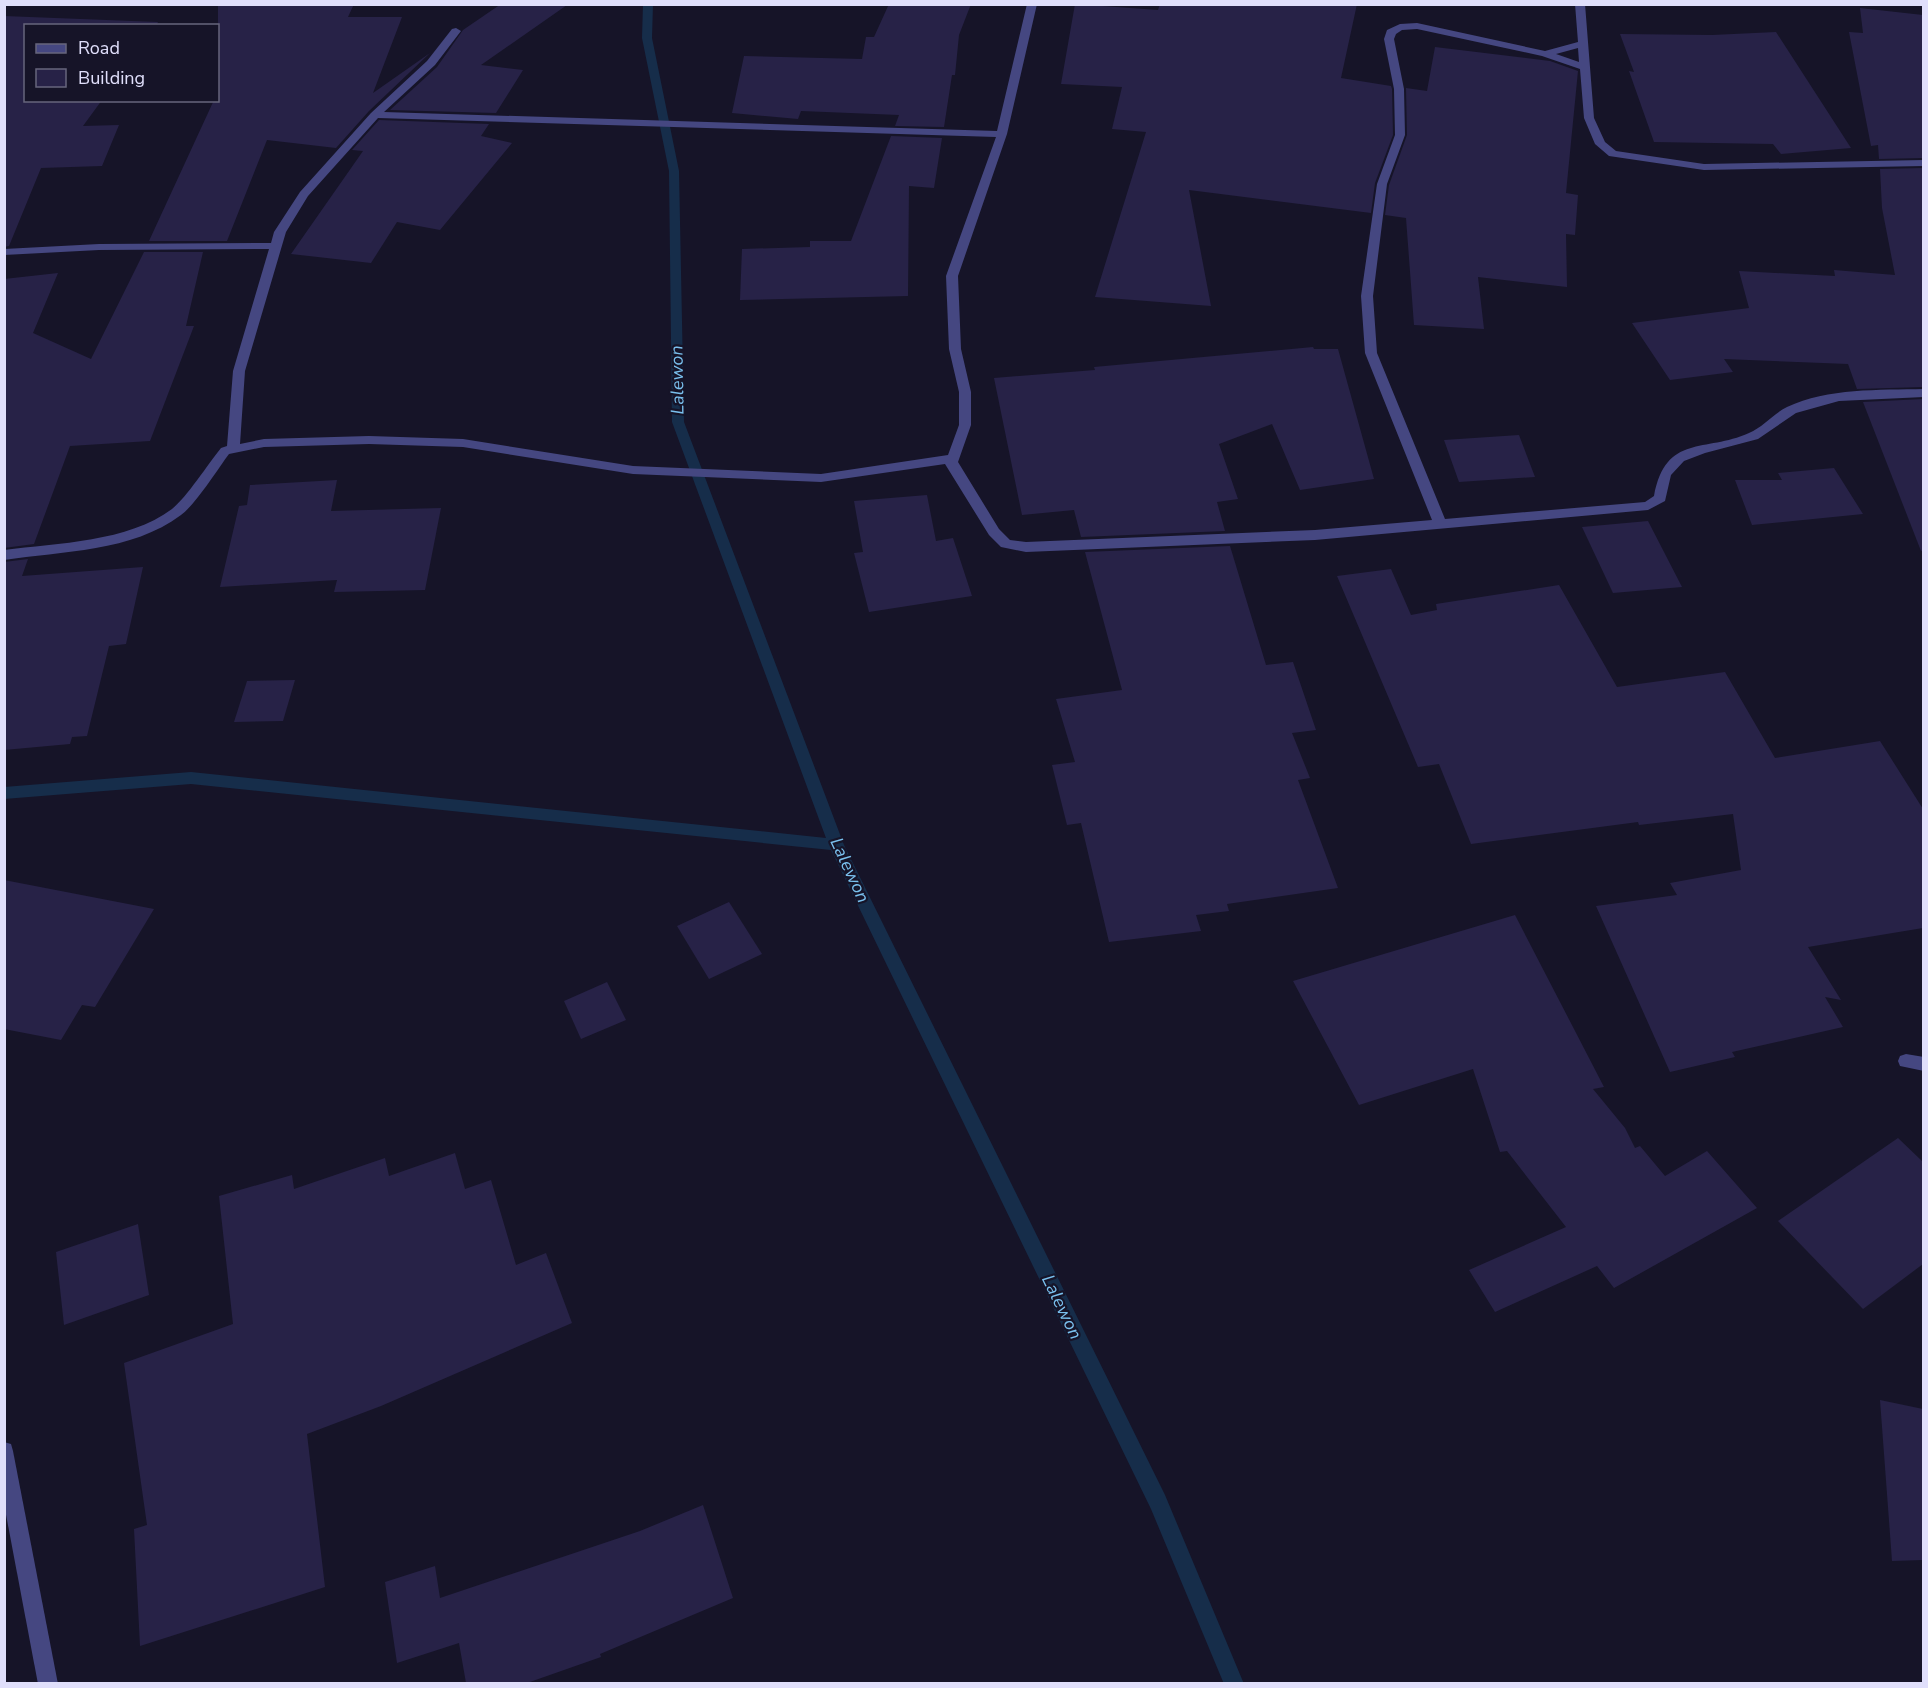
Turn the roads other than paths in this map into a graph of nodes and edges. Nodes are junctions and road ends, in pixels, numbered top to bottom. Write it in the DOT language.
graph roads {
  1 [pos="1032,4"];
  2 [pos="1580,4"];
  3 [pos="456,31"];
  4 [pos="1584,43"];
  5 [pos="1545,54"];
  6 [pos="1585,67"];
  7 [pos="375,115"];
  8 [pos="1002,134"];
  9 [pos="1923,163"];
  10 [pos="274,246"];
  11 [pos="4,252"];
  12 [pos="1923,393"];
  13 [pos="233,447"];
  14 [pos="952,462"];
  15 [pos="1440,524"];
  16 [pos="4,555"];
  17 [pos="1906,1061"];
  18 [pos="1923,1064"];
  19 [pos="4,1451"];
  20 [pos="48,1683"];
  1 -- 8 [label="street"];
  2 -- 4 [label="street"];
  3 -- 7 [label="street"];
  4 -- 5 [label="street"];
  4 -- 6 [label="street"];
  5 -- 6 [label="street"];
  5 -- 15 [label="street"];
  6 -- 9 [label="street"];
  7 -- 8 [label="street"];
  7 -- 10 [label="street"];
  8 -- 14 [label="street"];
  10 -- 11 [label="street"];
  10 -- 13 [label="street"];
  12 -- 15 [label="street"];
  13 -- 14 [label="street"];
  13 -- 16 [label="street"];
  14 -- 15 [label="street"];
  17 -- 18 [label="street"];
  19 -- 20 [label="street"];
}
